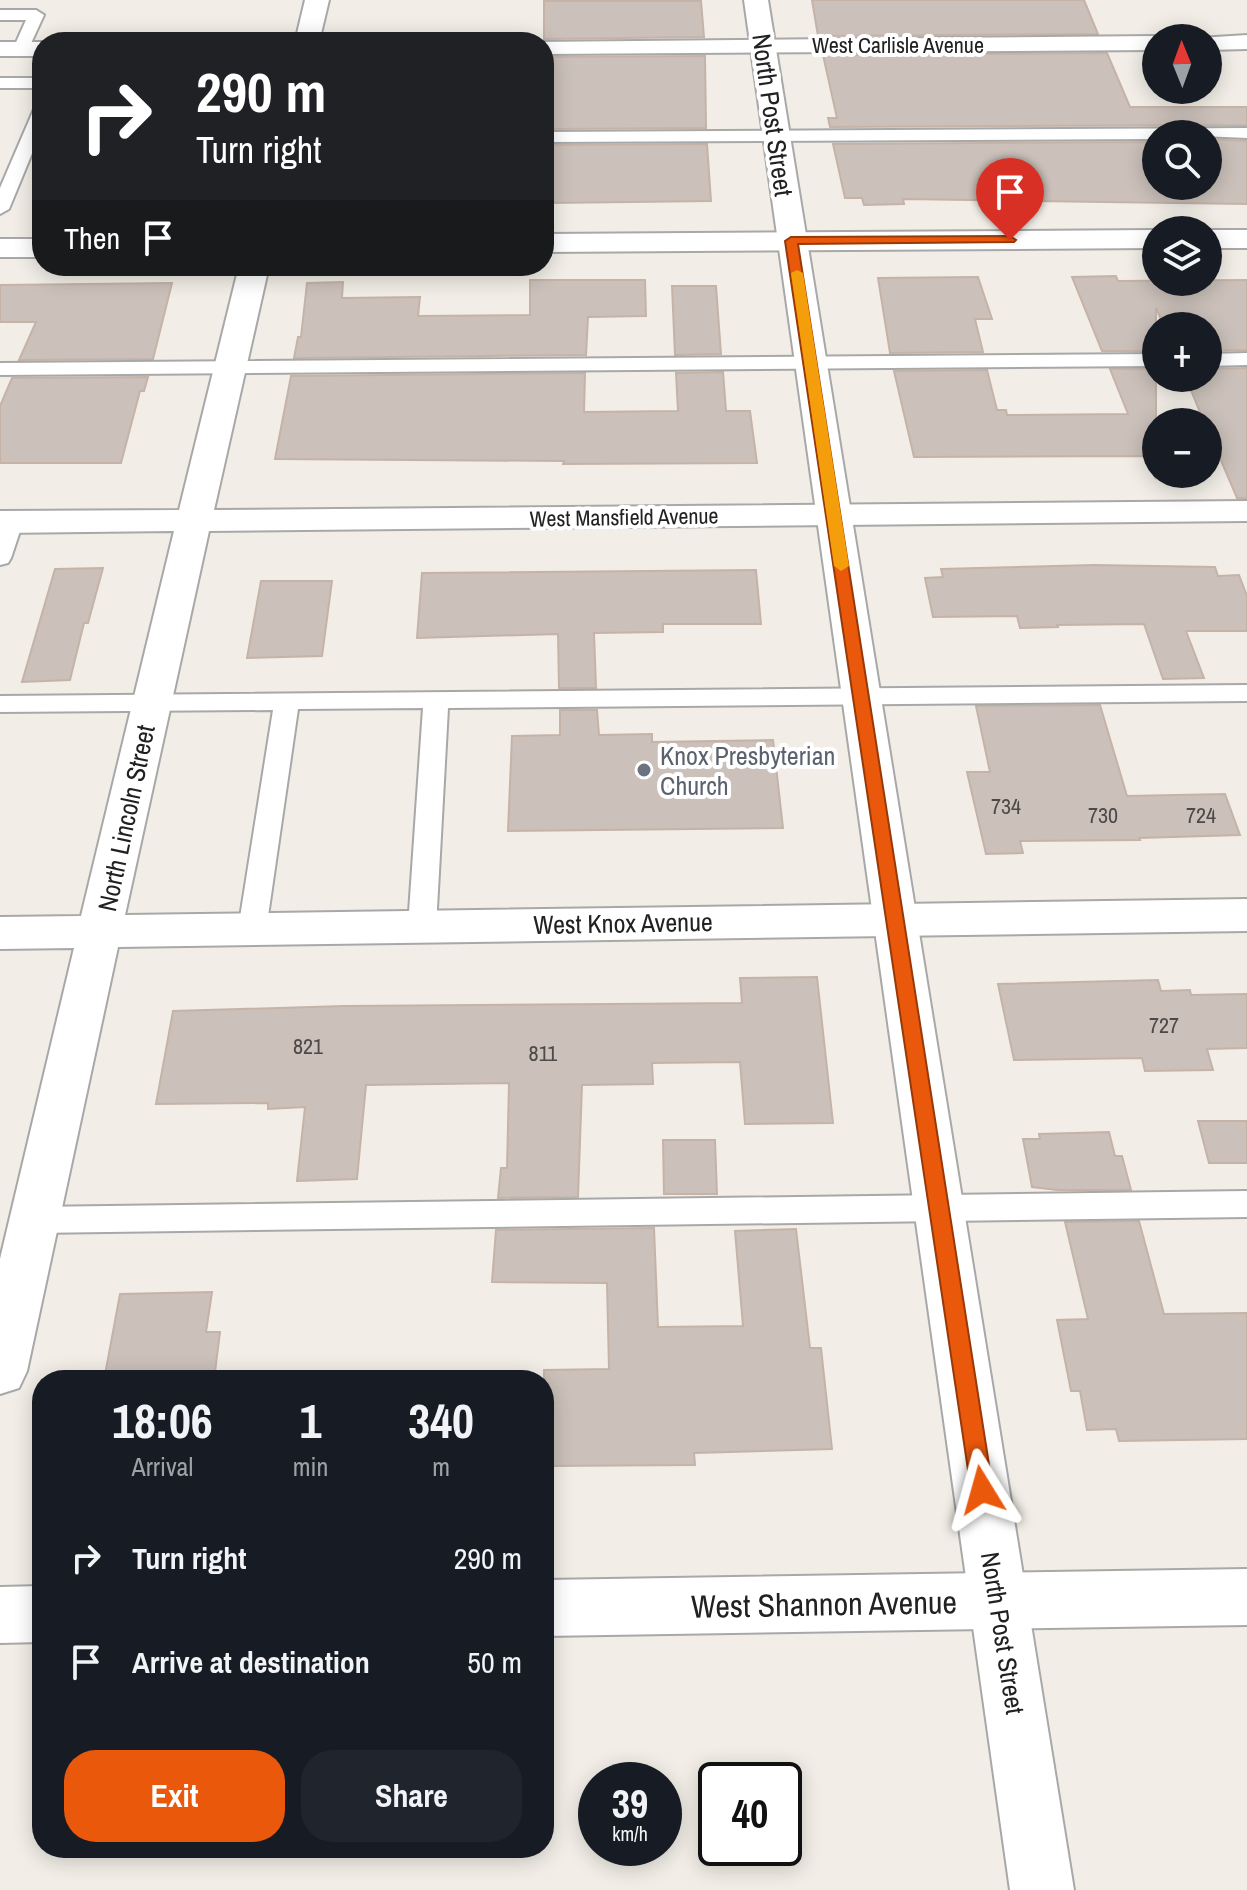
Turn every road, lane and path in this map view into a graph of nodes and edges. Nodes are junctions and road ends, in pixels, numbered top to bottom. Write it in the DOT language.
graph roads {
  1 [pos="317,0"];
  2 [pos="756,0"];
  3 [pos="0,15"];
  4 [pos="309,32"];
  5 [pos="1247,42"];
  6 [pos="1142,43"];
  7 [pos="1222,43"];
  8 [pos="763,46"];
  9 [pos="554,47"];
  10 [pos="21,49"];
  11 [pos="0,83"];
  12 [pos="32,83"];
  13 [pos="32,132"];
  14 [pos="1247,133"];
  15 [pos="775,135"];
  16 [pos="554,137"];
  17 [pos="1,203"];
  18 [pos="1142,239"];
  19 [pos="1222,239"];
  20 [pos="1247,239"];
  21 [pos="791,241"];
  22 [pos="554,243"];
  23 [pos="0,248"];
  24 [pos="32,248"];
  25 [pos="252,276"];
  26 [pos="1247,359"];
  27 [pos="1142,360"];
  28 [pos="1222,360"];
  29 [pos="812,363"];
  30 [pos="231,367"];
  31 [pos="0,369"];
  32 [pos="1247,511"];
  33 [pos="833,515"];
  34 [pos="196,520"];
  35 [pos="6,522"];
  36 [pos="0,558"];
  37 [pos="1247,693"];
  38 [pos="861,697"];
  39 [pos="436,700"];
  40 [pos="287,702"];
  41 [pos="151,703"];
  42 [pos="0,704"];
  43 [pos="1247,915"];
  44 [pos="894,919"];
  45 [pos="422,927"];
  46 [pos="252,930"];
  47 [pos="101,932"];
  48 [pos="0,933"];
  49 [pos="1247,1204"];
  50 [pos="941,1208"];
  51 [pos="34,1220"];
  52 [pos="13,1260"];
  53 [pos="0,1371"];
  54 [pos="1247,1597"];
  55 [pos="998,1601"];
  56 [pos="554,1608"];
  57 [pos="32,1614"];
  58 [pos="0,1615"];
  59 [pos="1042,1890"];
  1 -- 4 [label="street"];
  2 -- 8 [label="street, North Post Street"];
  3 -- 10 [label="lane"];
  5 -- 7 [label="street"];
  6 -- 8 [label="street, West Carlisle Avenue"];
  8 -- 9 [label="street, West Carlisle Avenue"];
  8 -- 15 [label="street, North Post Street"];
  11 -- 12 [label="lane"];
  13 -- 17 [label="lane"];
  14 -- 15 [label="lane"];
  15 -- 16 [label="lane"];
  15 -- 21 [label="street, North Post Street"];
  18 -- 21 [label="street"];
  19 -- 20 [label="street"];
  21 -- 22 [label="street"];
  21 -- 29 [label="street, North Post Street"];
  23 -- 24 [label="street"];
  25 -- 30 [label="street, North Lincoln Street"];
  26 -- 28 [label="lane"];
  27 -- 29 [label="lane"];
  29 -- 30 [label="lane"];
  29 -- 33 [label="street, North Post Street"];
  30 -- 31 [label="lane"];
  30 -- 34 [label="street, North Lincoln Street"];
  32 -- 33 [label="street, West Mansfield Avenue"];
  33 -- 34 [label="street, West Mansfield Avenue"];
  33 -- 38 [label="street, North Post Street"];
  34 -- 35 [label="street, West Mansfield Avenue"];
  34 -- 41 [label="street, North Lincoln Street"];
  35 -- 36 [label="lane"];
  37 -- 38 [label="lane"];
  38 -- 39 [label="lane"];
  38 -- 44 [label="street, North Post Street"];
  39 -- 40 [label="lane"];
  39 -- 45 [label="lane"];
  40 -- 41 [label="lane"];
  40 -- 46 [label="lane"];
  41 -- 42 [label="lane"];
  41 -- 47 [label="street, North Lincoln Street"];
  43 -- 44 [label="street, West Knox Avenue"];
  44 -- 45 [label="street, West Knox Avenue"];
  44 -- 50 [label="street, North Post Street"];
  45 -- 46 [label="street, West Knox Avenue"];
  46 -- 47 [label="street, West Knox Avenue"];
  47 -- 48 [label="street, West Knox Avenue"];
  47 -- 51 [label="street, North Lincoln Street"];
  49 -- 50 [label="lane"];
  50 -- 51 [label="lane"];
  50 -- 55 [label="street, North Post Street"];
  51 -- 52 [label="street, North Lincoln Street"];
  52 -- 53 [label="street, North Lincoln Street"];
  54 -- 55 [label="street, West Shannon Avenue"];
  55 -- 56 [label="street, West Shannon Avenue"];
  55 -- 59 [label="street, North Post Street"];
  57 -- 58 [label="street"];
}
